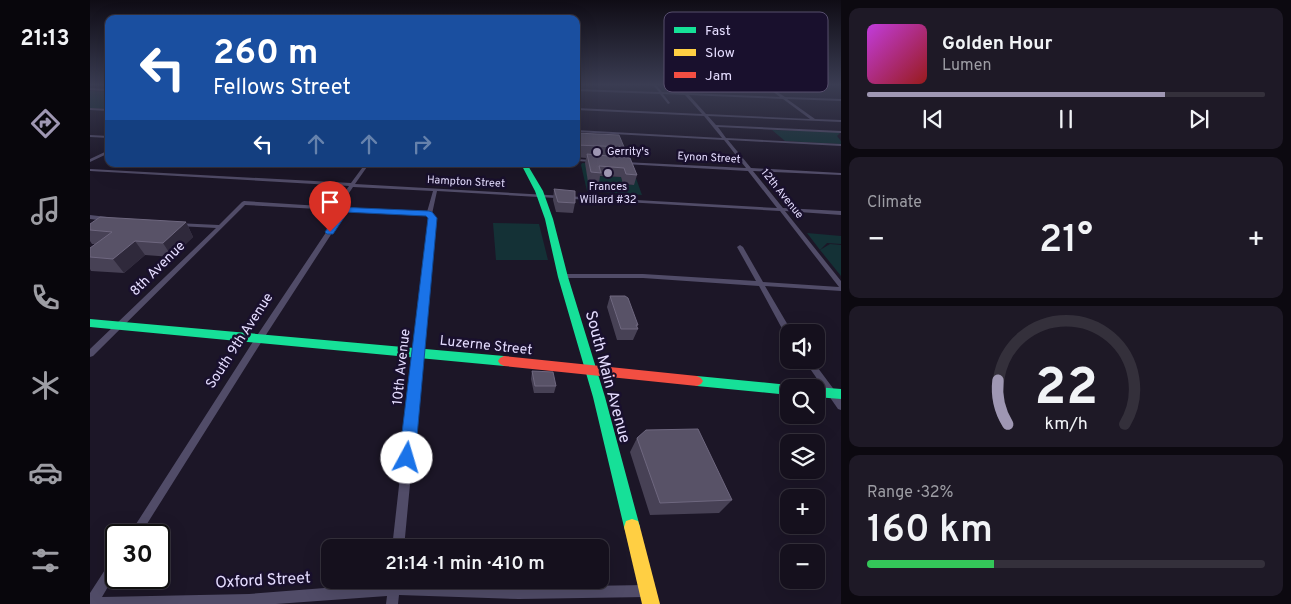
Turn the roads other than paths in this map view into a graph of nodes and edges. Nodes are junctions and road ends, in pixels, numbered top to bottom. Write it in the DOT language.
graph roads {
  1 [pos="683,113"];
  2 [pos="806,113"];
  3 [pos="704,114"];
  4 [pos="814,119"];
  5 [pos="841,121"];
  6 [pos="715,126"];
  7 [pos="580,131"];
  8 [pos="841,132"];
  9 [pos="90,136"];
  10 [pos="105,137"];
  11 [pos="724,138"];
  12 [pos="841,145"];
  13 [pos="105,153"];
  14 [pos="580,160"];
  15 [pos="90,161"];
  16 [pos="595,161"];
  17 [pos="620,163"];
  18 [pos="364,167"];
  19 [pos="526,167"];
  20 [pos="90,170"];
  21 [pos="750,170"];
  22 [pos="841,174"];
  23 [pos="352,185"];
  24 [pos="435,191"];
  25 [pos="542,195"];
  26 [pos="340,209"];
  27 [pos="781,209"];
  28 [pos="841,213"];
  29 [pos="429,214"];
  30 [pos="90,217"];
  31 [pos="110,219"];
  32 [pos="169,223"];
  33 [pos="218,226"];
  34 [pos="740,247"];
  35 [pos="563,276"];
  36 [pos="760,284"];
  37 [pos="841,285"];
  38 [pos="841,289"];
  39 [pos="90,323"];
  40 [pos="783,324"];
  41 [pos="118,326"];
  42 [pos="259,339"];
  43 [pos="418,353"];
  44 [pos="90,354"];
  45 [pos="816,369"];
  46 [pos="592,370"];
  47 [pos="780,389"];
  48 [pos="837,394"];
  49 [pos="841,406"];
  50 [pos="141,524"];
  51 [pos="399,539"];
  52 [pos="105,581"];
  53 [pos="355,589"];
  54 [pos="394,589"];
  55 [pos="456,589"];
  56 [pos="647,591"];
  57 [pos="91,603"];
  58 [pos="392,604"];
  59 [pos="651,604"];
  1 -- 3 [label="street"];
  2 -- 4 [label="street"];
  3 -- 4 [label="street"];
  3 -- 6 [label="street, 12th Avenue"];
  4 -- 5 [label="street"];
  6 -- 8 [label="street"];
  6 -- 11 [label="street, 12th Avenue"];
  7 -- 11 [label="street"];
  9 -- 10 [label="street"];
  11 -- 12 [label="street"];
  11 -- 21 [label="street, 12th Avenue"];
  13 -- 15 [label="street"];
  14 -- 16 [label="street"];
  17 -- 21 [label="street, Eynon Street"];
  18 -- 23 [label="street, South 9th Avenue"];
  19 -- 25 [label="street, South Main Avenue"];
  20 -- 23 [label="street, Hampton Street"];
  21 -- 22 [label="street, Eynon Street"];
  21 -- 27 [label="street, 12th Avenue"];
  23 -- 24 [label="street, Hampton Street"];
  23 -- 26 [label="street, South 9th Avenue"];
  24 -- 25 [label="street, Hampton Street"];
  24 -- 29 [label="street, 10th Avenue"];
  25 -- 27 [label="street, Hampton Street"];
  25 -- 35 [label="street, South Main Avenue"];
  26 -- 29 [label="street"];
  26 -- 33 [label="street, 8th Avenue"];
  26 -- 42 [label="street, South 9th Avenue"];
  27 -- 28 [label="street, Hampton Street"];
  27 -- 37 [label="street, 12th Avenue"];
  29 -- 43 [label="street, 10th Avenue"];
  30 -- 31 [label="street"];
  32 -- 33 [label="street"];
  33 -- 41 [label="street, 8th Avenue"];
  34 -- 36 [label="street"];
  35 -- 36 [label="street"];
  35 -- 46 [label="street, South Main Avenue"];
  36 -- 38 [label="street"];
  36 -- 40 [label="street"];
  39 -- 41 [label="street, Luzerne Street"];
  41 -- 42 [label="street, Luzerne Street"];
  41 -- 44 [label="street, 8th Avenue"];
  42 -- 43 [label="street, Luzerne Street"];
  42 -- 50 [label="street, South 9th Avenue"];
  43 -- 46 [label="street, Luzerne Street"];
  43 -- 51 [label="street, 10th Avenue"];
  45 -- 48 [label="street"];
  46 -- 47 [label="street, Luzerne Street"];
  46 -- 56 [label="street, South Main Avenue"];
  48 -- 49 [label="street"];
  52 -- 57 [label="street"];
  53 -- 57 [label="street, Oxford Street"];
  54 -- 58 [label="street"];
  55 -- 56 [label="street, Oxford Street"];
  56 -- 59 [label="street, South Main Avenue"];
}
